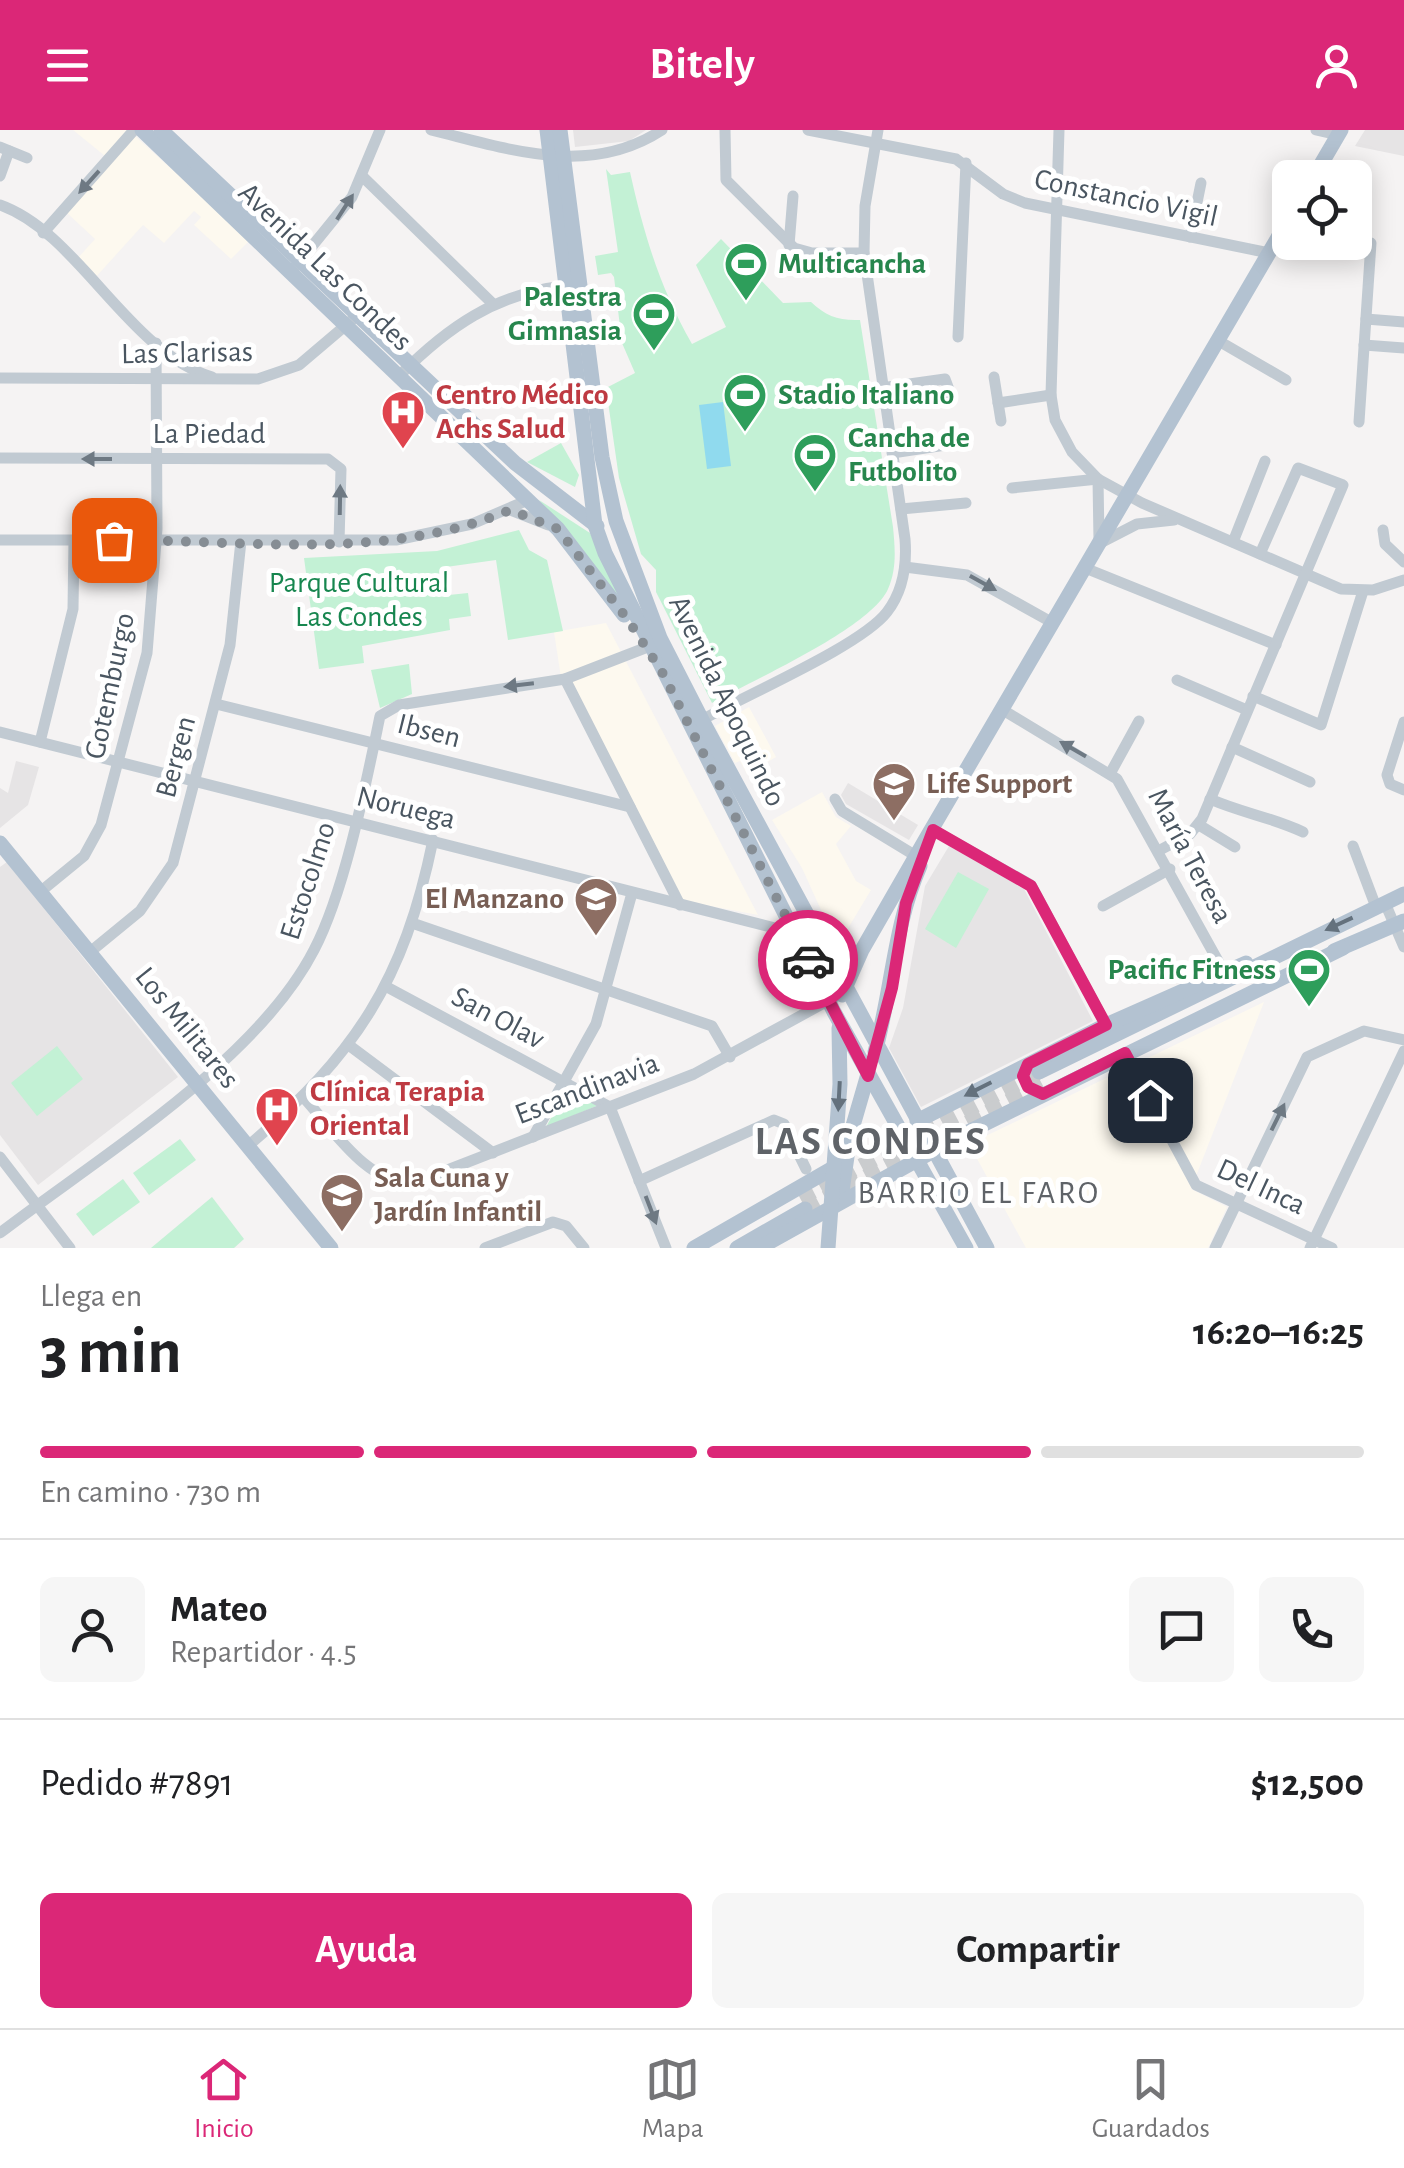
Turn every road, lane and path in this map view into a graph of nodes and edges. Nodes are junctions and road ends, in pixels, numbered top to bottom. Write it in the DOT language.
graph roads {
  1 [pos="134,130"];
  2 [pos="142,130"];
  3 [pos="160,130"];
  4 [pos="380,130"];
  5 [pos="431,130"];
  6 [pos="547,130"];
  7 [pos="560,130"];
  8 [pos="662,130"];
  9 [pos="725,130"];
  10 [pos="808,130"];
  11 [pos="1059,130"];
  12 [pos="1316,130"];
  13 [pos="1339,132"];
  14 [pos="876,137"];
  15 [pos="5,149"];
  16 [pos="27,158"];
  17 [pos="556,158"];
  18 [pos="1323,160"];
  19 [pos="966,163"];
  20 [pos="0,176"];
  21 [pos="362,176"];
  22 [pos="1201,182"];
  23 [pos="793,196"];
  24 [pos="0,205"];
  25 [pos="1056,210"];
  26 [pos="44,233"];
  27 [pos="1190,237"];
  28 [pos="789,244"];
  29 [pos="1272,248"];
  30 [pos="864,253"];
  31 [pos="1269,253"];
  32 [pos="1370,260"];
  33 [pos="294,268"];
  34 [pos="564,286"];
  35 [pos="492,302"];
  36 [pos="1366,320"];
  37 [pos="351,321"];
  38 [pos="1404,322"];
  39 [pos="958,337"];
  40 [pos="1217,340"];
  41 [pos="156,343"];
  42 [pos="1364,345"];
  43 [pos="1404,348"];
  44 [pos="405,370"];
  45 [pos="994,377"];
  46 [pos="0,378"];
  47 [pos="156,380"];
  48 [pos="241,380"];
  49 [pos="1286,380"];
  50 [pos="881,388"];
  51 [pos="1051,395"];
  52 [pos="951,396"];
  53 [pos="998,403"];
  54 [pos="1001,422"];
  55 [pos="1359,422"];
  56 [pos="959,443"];
  57 [pos="892,453"];
  58 [pos="0,458"];
  59 [pos="157,459"];
  60 [pos="1265,461"];
  61 [pos="1098,479"];
  62 [pos="591,486"];
  63 [pos="1012,488"];
  64 [pos="1127,495"];
  65 [pos="567,499"];
  66 [pos="528,500"];
  67 [pos="966,503"];
  68 [pos="900,509"];
  69 [pos="510,510"];
  70 [pos="1176,520"];
  71 [pos="595,525"];
  72 [pos="558,529"];
  73 [pos="1383,530"];
  74 [pos="0,540"];
  75 [pos="74,540"];
  76 [pos="156,540"];
  77 [pos="241,541"];
  78 [pos="339,542"];
  79 [pos="1232,542"];
  80 [pos="1098,544"];
  81 [pos="1260,554"];
  82 [pos="1404,562"];
  83 [pos="906,567"];
  84 [pos="1085,568"];
  85 [pos="1306,574"];
  86 [pos="1404,580"];
  87 [pos="1363,591"];
  88 [pos="1053,623"];
  89 [pos="660,638"];
  90 [pos="1276,644"];
  91 [pos="645,648"];
  92 [pos="662,672"];
  93 [pos="565,679"];
  94 [pos="1177,680"];
  95 [pos="1253,696"];
  96 [pos="216,704"];
  97 [pos="1003,710"];
  98 [pos="1247,710"];
  99 [pos="702,720"];
  100 [pos="1139,722"];
  101 [pos="1404,722"];
  102 [pos="0,732"];
  103 [pos="40,742"];
  104 [pos="375,744"];
  105 [pos="1232,746"];
  106 [pos="120,764"];
  107 [pos="1110,772"];
  108 [pos="1310,782"];
  109 [pos="194,784"];
  110 [pos="1404,790"];
  111 [pos="835,799"];
  112 [pos="1210,799"];
  113 [pos="630,808"];
  114 [pos="354,820"];
  115 [pos="1199,825"];
  116 [pos="933,830"];
  117 [pos="1304,832"];
  118 [pos="433,840"];
  119 [pos="0,842"];
  120 [pos="1352,846"];
  121 [pos="1236,847"];
  122 [pos="1160,850"];
  123 [pos="916,856"];
  124 [pos="1170,869"];
  125 [pos="40,892"];
  126 [pos="632,893"];
  127 [pos="1404,894"];
  128 [pos="680,905"];
  129 [pos="1380,905"];
  130 [pos="1103,906"];
  131 [pos="879,920"];
  132 [pos="1399,923"];
  133 [pos="412,924"];
  134 [pos="798,938"];
  135 [pos="1404,947"];
  136 [pos="1343,948"];
  137 [pos="862,950"];
  138 [pos="824,951"];
  139 [pos="90,952"];
  140 [pos="1275,954"];
  141 [pos="896,960"];
  142 [pos="1222,970"];
  143 [pos="387,987"];
  144 [pos="844,988"];
  145 [pos="606,991"];
  146 [pos="829,1003"];
  147 [pos="840,1023"];
  148 [pos="1106,1025"];
  149 [pos="1404,1040"];
  150 [pos="350,1046"];
  151 [pos="876,1048"];
  152 [pos="1404,1051"];
  153 [pos="1125,1053"];
  154 [pos="730,1057"];
  155 [pos="868,1076"];
  156 [pos="1038,1078"];
  157 [pos="565,1082"];
  158 [pos="197,1083"];
  159 [pos="304,1098"];
  160 [pos="610,1106"];
  161 [pos="917,1121"];
  162 [pos="534,1137"];
  163 [pos="248,1146"];
  164 [pos="933,1151"];
  165 [pos="493,1153"];
  166 [pos="0,1157"];
  167 [pos="916,1160"];
  168 [pos="833,1168"];
  169 [pos="806,1169"];
  170 [pos="640,1181"];
  171 [pos="836,1204"];
  172 [pos="37,1205"];
  173 [pos="1236,1205"];
  174 [pos="0,1233"];
  175 [pos="1311,1244"];
  176 [pos="70,1248"];
  177 [pos="331,1248"];
  178 [pos="485,1248"];
  179 [pos="584,1248"];
  180 [pos="666,1248"];
  181 [pos="694,1248"];
  182 [pos="711,1248"];
  183 [pos="737,1248"];
  184 [pos="759,1248"];
  185 [pos="828,1248"];
  186 [pos="837,1248"];
  187 [pos="966,1248"];
  188 [pos="987,1248"];
  189 [pos="1215,1248"];
  190 [pos="1332,1248"];
  1 -- 26 [label="street, one-way"];
  2 -- 33 [label="main road, Avenida Las Condes"];
  3 -- 33 [label="main road, Avenida Las Condes"];
  4 -- 21 [label="street"];
  5 -- 17 [label="street"];
  6 -- 17 [label="main road, Avenida Apoquindo"];
  7 -- 17 [label="main road, Avenida Apoquindo"];
  8 -- 17 [label="street"];
  9 -- 28 [label="street"];
  10 -- 14 [label="street, Constancio Vigil"];
  11 -- 25 [label="street"];
  12 -- 13 [label="street"];
  13 -- 18 [label="main road"];
  14 -- 19 [label="street, Constancio Vigil"];
  14 -- 30 [label="street"];
  15 -- 16 [label="street"];
  15 -- 20 [label="street"];
  17 -- 34 [label="main road, Avenida Apoquindo"];
  17 -- 89 [label="main road, Avenida Apoquindo"];
  19 -- 25 [label="street, Constancio Vigil"];
  19 -- 39 [label="street"];
  33 -- 21 [label="street, one-way"];
  21 -- 35 [label="street"];
  22 -- 27 [label="street"];
  23 -- 28 [label="street"];
  24 -- 26 [label="street"];
  25 -- 27 [label="street, Constancio Vigil"];
  25 -- 51 [label="street"];
  26 -- 41 [label="street"];
  27 -- 31 [label="street, Constancio Vigil"];
  28 -- 30 [label="street"];
  29 -- 31 [label="main road"];
  30 -- 50 [label="street"];
  31 -- 40 [label="main road"];
  32 -- 36 [label="street"];
  33 -- 37 [label="main road, Avenida Las Condes"];
  34 -- 35 [label="street"];
  34 -- 62 [label="main road, Avenida Apoquindo"];
  35 -- 44 [label="street"];
  36 -- 38 [label="street"];
  36 -- 42 [label="street"];
  37 -- 44 [label="main road, Avenida Las Condes"];
  37 -- 48 [label="street, Las Clarisas"];
  40 -- 49 [label="street"];
  40 -- 64 [label="main road"];
  41 -- 47 [label="street, Gotemburgo"];
  41 -- 48 [label="street"];
  42 -- 43 [label="street"];
  42 -- 55 [label="street"];
  44 -- 65 [label="main road, Avenida Las Condes"];
  44 -- 66 [label="main road, Avenida Las Condes"];
  45 -- 53 [label="street"];
  46 -- 47 [label="street, Las Clarisas"];
  47 -- 48 [label="street, Las Clarisas"];
  47 -- 59 [label="street, Gotemburgo"];
  50 -- 52 [label="street"];
  50 -- 57 [label="street"];
  51 -- 53 [label="street"];
  51 -- 61 [label="street"];
  53 -- 54 [label="street"];
  56 -- 57 [label="street"];
  57 -- 68 [label="street"];
  59 -- 58 [label="street, La Piedad, one-way"];
  59 -- 76 [label="street, Gotemburgo"];
  78 -- 59 [label="street, La Piedad, one-way"];
  60 -- 79 [label="street"];
  61 -- 63 [label="street"];
  61 -- 64 [label="street"];
  61 -- 80 [label="street"];
  62 -- 65 [label="main road"];
  62 -- 71 [label="main road, Avenida Apoquindo"];
  64 -- 70 [label="street"];
  64 -- 80 [label="main road"];
  65 -- 66 [label="main road"];
  65 -- 71 [label="main road, Avenida Las Condes"];
  66 -- 69 [label="street"];
  66 -- 72 [label="main road, Avenida Las Condes"];
  67 -- 68 [label="street"];
  68 -- 83 [label="street"];
  69 -- 72 [label="street"];
  69 -- 78 [label="street"];
  70 -- 79 [label="street"];
  70 -- 80 [label="street"];
  71 -- 89 [label="main road, Avenida Las Condes"];
  71 -- 92 [label="main road, Avenida Apoquindo"];
  72 -- 91 [label="main road, Avenida Las Condes"];
  73 -- 82 [label="street"];
  74 -- 75 [label="street"];
  75 -- 76 [label="street"];
  75 -- 103 [label="street"];
  76 -- 77 [label="street"];
  76 -- 106 [label="street, Gotemburgo"];
  77 -- 78 [label="street"];
  77 -- 96 [label="street, Bergen"];
  79 -- 81 [label="street"];
  80 -- 84 [label="main road"];
  81 -- 85 [label="street"];
  81 -- 85 [label="street"];
  83 -- 88 [label="street, one-way"];
  83 -- 99 [label="street"];
  84 -- 88 [label="main road"];
  84 -- 90 [label="street"];
  85 -- 87 [label="street"];
  85 -- 90 [label="street"];
  86 -- 87 [label="street"];
  87 -- 95 [label="street"];
  88 -- 97 [label="main road"];
  89 -- 99 [label="main road, Avenida Apoquindo"];
  90 -- 95 [label="street"];
  91 -- 92 [label="main road, Avenida Las Condes"];
  91 -- 93 [label="street"];
  92 -- 134 [label="main road, Avenida Apoquindo"];
  93 -- 104 [label="street, Estocolmo, one-way"];
  93 -- 113 [label="street"];
  94 -- 98 [label="street"];
  95 -- 98 [label="street"];
  96 -- 104 [label="street, Ibsen"];
  96 -- 109 [label="street, Bergen"];
  107 -- 97 [label="street, María Teresa, one-way"];
  97 -- 116 [label="main road"];
  98 -- 105 [label="street"];
  99 -- 138 [label="main road, Avenida Apoquindo"];
  100 -- 107 [label="street"];
  101 -- 110 [label="street"];
  102 -- 103 [label="street, Noruega"];
  103 -- 106 [label="street, Noruega"];
  104 -- 113 [label="street, Ibsen"];
  104 -- 114 [label="street, Estocolmo"];
  105 -- 108 [label="street"];
  105 -- 112 [label="street"];
  106 -- 109 [label="street, Noruega"];
  106 -- 125 [label="street, Gotemburgo"];
  107 -- 122 [label="street, María Teresa"];
  109 -- 114 [label="street, Noruega"];
  109 -- 139 [label="street, Bergen"];
  111 -- 123 [label="street"];
  112 -- 115 [label="street"];
  112 -- 117 [label="street"];
  113 -- 128 [label="street"];
  114 -- 118 [label="street, Noruega"];
  114 -- 158 [label="street, Estocolmo"];
  115 -- 121 [label="street"];
  115 -- 122 [label="street"];
  116 -- 123 [label="main road"];
  116 -- 141 [label="main road"];
  116 -- 148 [label="street"];
  118 -- 126 [label="street, Noruega"];
  118 -- 133 [label="street"];
  119 -- 125 [label="main road, Los Militares"];
  120 -- 129 [label="street"];
  122 -- 124 [label="street, María Teresa"];
  123 -- 131 [label="main road"];
  124 -- 130 [label="street"];
  124 -- 142 [label="street, María Teresa"];
  125 -- 139 [label="main road, Los Militares"];
  126 -- 128 [label="street, Noruega"];
  126 -- 145 [label="street"];
  127 -- 129 [label="main road"];
  128 -- 134 [label="street, Noruega"];
  129 -- 132 [label="street"];
  129 -- 140 [label="main road, one-way"];
  131 -- 137 [label="main road"];
  131 -- 141 [label="main road"];
  132 -- 135 [label="street"];
  132 -- 136 [label="main road"];
  133 -- 143 [label="street"];
  133 -- 145 [label="street"];
  134 -- 146 [label="main road, Avenida Apoquindo"];
  136 -- 153 [label="main road"];
  136 -- 156 [label="main road"];
  137 -- 138 [label="main road"];
  137 -- 144 [label="main road"];
  138 -- 144 [label="main road, Avenida Apoquindo"];
  139 -- 158 [label="main road, Los Militares"];
  140 -- 142 [label="main road"];
  140 -- 156 [label="main road"];
  141 -- 151 [label="main road"];
  142 -- 148 [label="main road"];
  143 -- 150 [label="street"];
  143 -- 157 [label="street, San Olav"];
  144 -- 146 [label="street, Escandinavia"];
  144 -- 147 [label="main road"];
  144 -- 151 [label="main road, Avenida Apoquindo"];
  145 -- 154 [label="street"];
  145 -- 157 [label="street"];
  146 -- 147 [label="main road, Avenida Apoquindo"];
  146 -- 154 [label="street, Escandinavia"];
  147 -- 155 [label="main road, Avenida Apoquindo"];
  147 -- 168 [label="main road, one-way"];
  148 -- 156 [label="main road"];
  173 -- 149 [label="street, one-way"];
  150 -- 159 [label="street"];
  150 -- 165 [label="street"];
  151 -- 155 [label="main road"];
  151 -- 161 [label="main road, Avenida Apoquindo"];
  152 -- 175 [label="street"];
  153 -- 156 [label="main road"];
  153 -- 173 [label="street, Del Inca"];
  154 -- 160 [label="street, Escandinavia"];
  155 -- 167 [label="main road, Avenida Apoquindo"];
  155 -- 171 [label="main road"];
  156 -- 161 [label="main road, one-way"];
  156 -- 164 [label="main road"];
  157 -- 160 [label="street, San Olav"];
  157 -- 162 [label="street"];
  158 -- 163 [label="main road, Los Militares"];
  158 -- 172 [label="street, Estocolmo"];
  159 -- 163 [label="street"];
  159 -- 165 [label="street, Escandinavia"];
  160 -- 162 [label="street, Escandinavia"];
  160 -- 170 [label="street"];
  161 -- 164 [label="main road, Avenida Apoquindo"];
  162 -- 165 [label="street, Escandinavia"];
  163 -- 177 [label="main road, Los Militares"];
  164 -- 167 [label="main road"];
  164 -- 188 [label="main road, Avenida Apoquindo"];
  166 -- 172 [label="street"];
  167 -- 171 [label="main road"];
  167 -- 187 [label="main road, Avenida Apoquindo"];
  168 -- 171 [label="main road"];
  168 -- 181 [label="main road"];
  169 -- 170 [label="street"];
  170 -- 180 [label="street, one-way"];
  171 -- 184 [label="main road"];
  171 -- 185 [label="main road"];
  171 -- 186 [label="main road"];
  172 -- 174 [label="street, Estocolmo"];
  172 -- 176 [label="street"];
  173 -- 175 [label="street, Del Inca"];
  173 -- 189 [label="street"];
  175 -- 190 [label="street, Del Inca"];
  178 -- 179 [label="street"];
  182 -- 183 [label="main road"];
}
